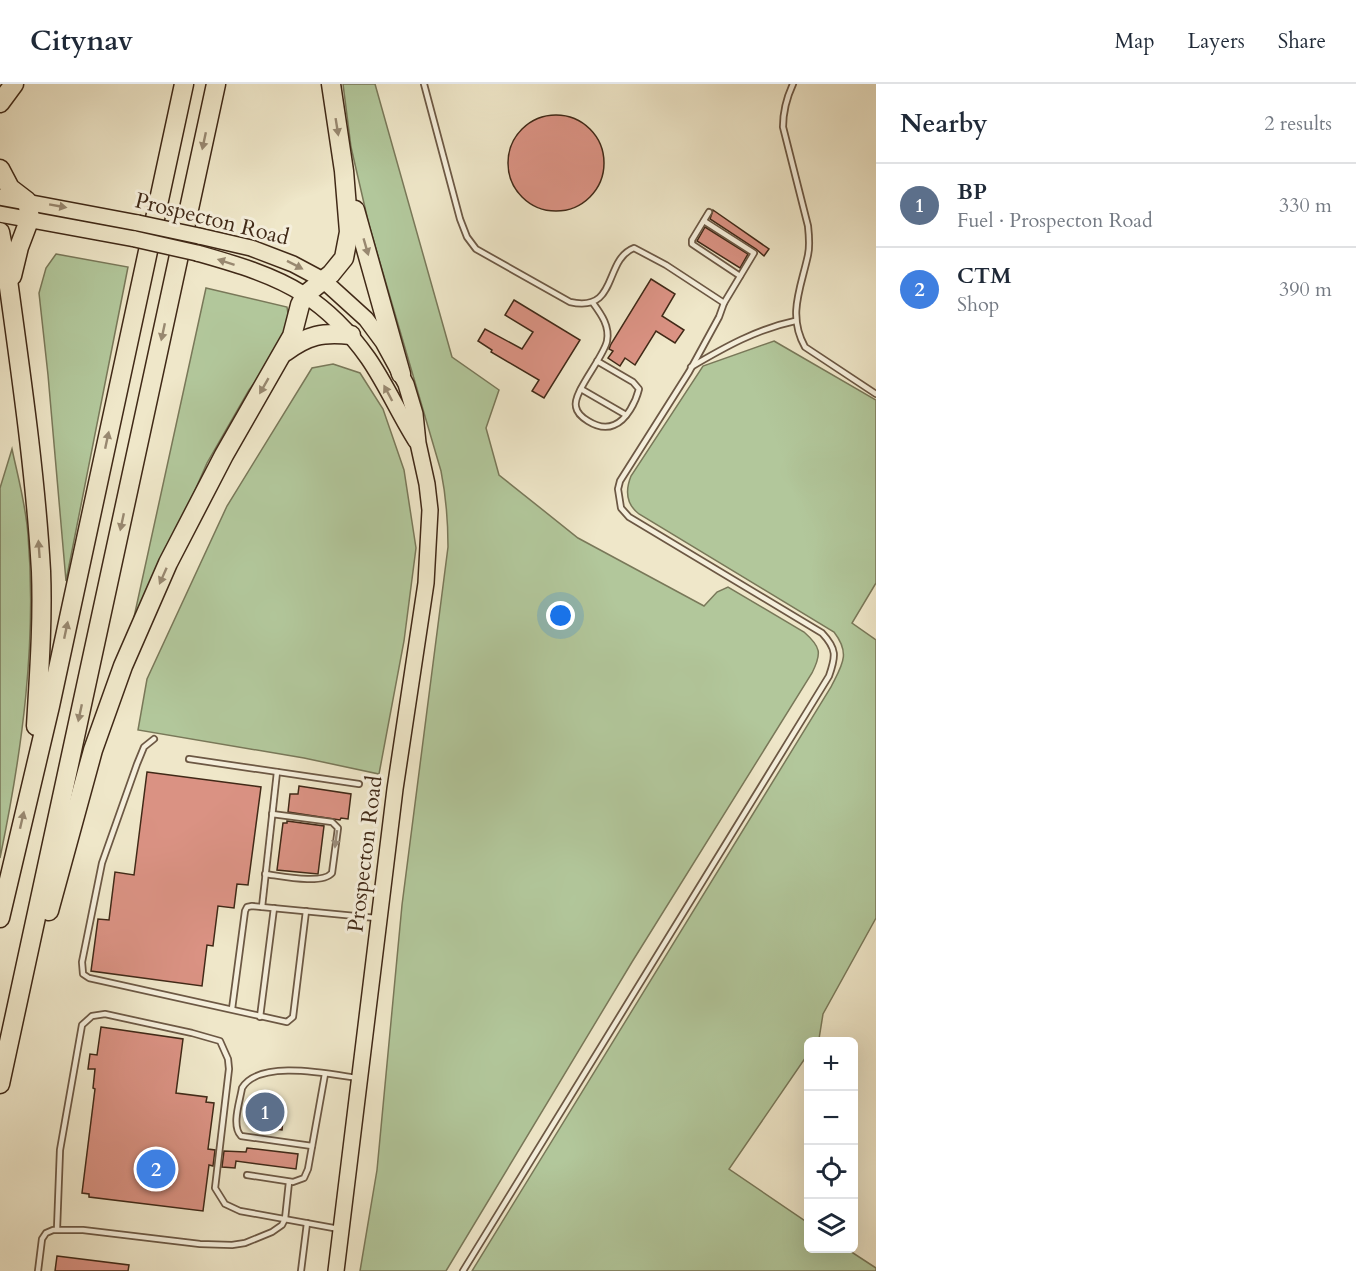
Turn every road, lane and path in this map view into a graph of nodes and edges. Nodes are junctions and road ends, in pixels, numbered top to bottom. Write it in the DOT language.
graph roads {
  1 [pos="184,84"];
  2 [pos="216,84"];
  3 [pos="331,84"];
  4 [pos="424,84"];
  5 [pos="793,84"];
  6 [pos="0,169"];
  7 [pos="344,171"];
  8 [pos="0,196"];
  9 [pos="29,210"];
  10 [pos="709,212"];
  11 [pos="0,214"];
  12 [pos="704,220"];
  13 [pos="0,232"];
  14 [pos="740,276"];
  15 [pos="323,280"];
  16 [pos="9,289"];
  17 [pos="305,295"];
  18 [pos="593,303"];
  19 [pos="724,303"];
  20 [pos="795,321"];
  21 [pos="351,335"];
  22 [pos="284,353"];
  23 [pos="597,361"];
  24 [pos="691,367"];
  25 [pos="401,374"];
  26 [pos="581,389"];
  27 [pos="876,394"];
  28 [pos="626,415"];
  29 [pos="418,443"];
  30 [pos="154,739"];
  31 [pos="189,759"];
  32 [pos="277,772"];
  33 [pos="33,776"];
  34 [pos="359,784"];
  35 [pos="272,814"];
  36 [pos="265,874"];
  37 [pos="262,907"];
  38 [pos="274,908"];
  39 [pos="306,911"];
  40 [pos="0,918"];
  41 [pos="380,918"];
  42 [pos="34,926"];
  43 [pos="231,1009"];
  44 [pos="260,1017"];
  45 [pos="325,1074"];
  46 [pos="360,1079"];
  47 [pos="0,1084"];
  48 [pos="312,1146"];
  49 [pos="247,1176"];
  50 [pos="289,1182"];
  51 [pos="285,1219"];
  52 [pos="307,1223"];
  53 [pos="57,1229"];
  54 [pos="341,1229"];
  55 [pos="38,1271"];
  56 [pos="301,1271"];
  57 [pos="336,1271"];
  58 [pos="463,1271"];
  33 -- 1 [label="highway, one-way"];
  2 -- 42 [label="highway, one-way"];
  3 -- 7 [label="highway, one-way"];
  4 -- 18 [label="lane"];
  5 -- 20 [label="lane"];
  6 -- 9 [label="highway"];
  7 -- 15 [label="highway"];
  7 -- 25 [label="highway, one-way"];
  8 -- 9 [label="main road, Prospecton Road"];
  9 -- 11 [label="main road, Prospecton Road"];
  9 -- 15 [label="main road, Prospecton Road, one-way, bridge"];
  9 -- 16 [label="highway"];
  17 -- 9 [label="main road, Prospecton Road, one-way, bridge"];
  10 -- 12 [label="lane"];
  12 -- 14 [label="lane"];
  12 -- 14 [label="lane"];
  13 -- 16 [label="highway"];
  14 -- 19 [label="lane"];
  15 -- 17 [label="highway"];
  15 -- 25 [label="main road, Prospecton Road"];
  33 -- 16 [label="highway, one-way"];
  17 -- 21 [label="main road, Prospecton Road"];
  17 -- 22 [label="highway"];
  18 -- 19 [label="lane"];
  18 -- 23 [label="lane"];
  19 -- 24 [label="lane"];
  20 -- 24 [label="lane"];
  20 -- 27 [label="lane"];
  21 -- 22 [label="highway"];
  29 -- 21 [label="main road, Prospecton Road, one-way"];
  22 -- 42 [label="highway, one-way"];
  23 -- 26 [label="lane"];
  23 -- 28 [label="lane"];
  24 -- 58 [label="lane"];
  25 -- 29 [label="main road, Prospecton Road"];
  26 -- 28 [label="lane"];
  26 -- 28 [label="lane"];
  29 -- 41 [label="main road, Prospecton Road"];
  30 -- 43 [label="lane"];
  31 -- 32 [label="lane"];
  32 -- 34 [label="lane"];
  32 -- 35 [label="lane"];
  40 -- 33 [label="highway, one-way"];
  35 -- 36 [label="lane"];
  35 -- 36 [label="lane, one-way"];
  36 -- 37 [label="lane"];
  37 -- 38 [label="lane"];
  37 -- 43 [label="lane"];
  38 -- 39 [label="lane"];
  38 -- 44 [label="lane"];
  39 -- 41 [label="lane"];
  39 -- 44 [label="lane"];
  41 -- 46 [label="main road, Prospecton Road"];
  42 -- 47 [label="highway"];
  43 -- 44 [label="lane"];
  45 -- 46 [label="lane"];
  45 -- 48 [label="lane"];
  45 -- 48 [label="lane"];
  46 -- 54 [label="main road, Prospecton Road"];
  48 -- 50 [label="lane"];
  49 -- 50 [label="lane"];
  50 -- 51 [label="lane"];
  51 -- 52 [label="lane"];
  51 -- 53 [label="lane"];
  51 -- 53 [label="lane"];
  52 -- 54 [label="lane"];
  52 -- 56 [label="lane"];
  53 -- 55 [label="lane"];
  54 -- 57 [label="main road, Prospecton Road"];
}
